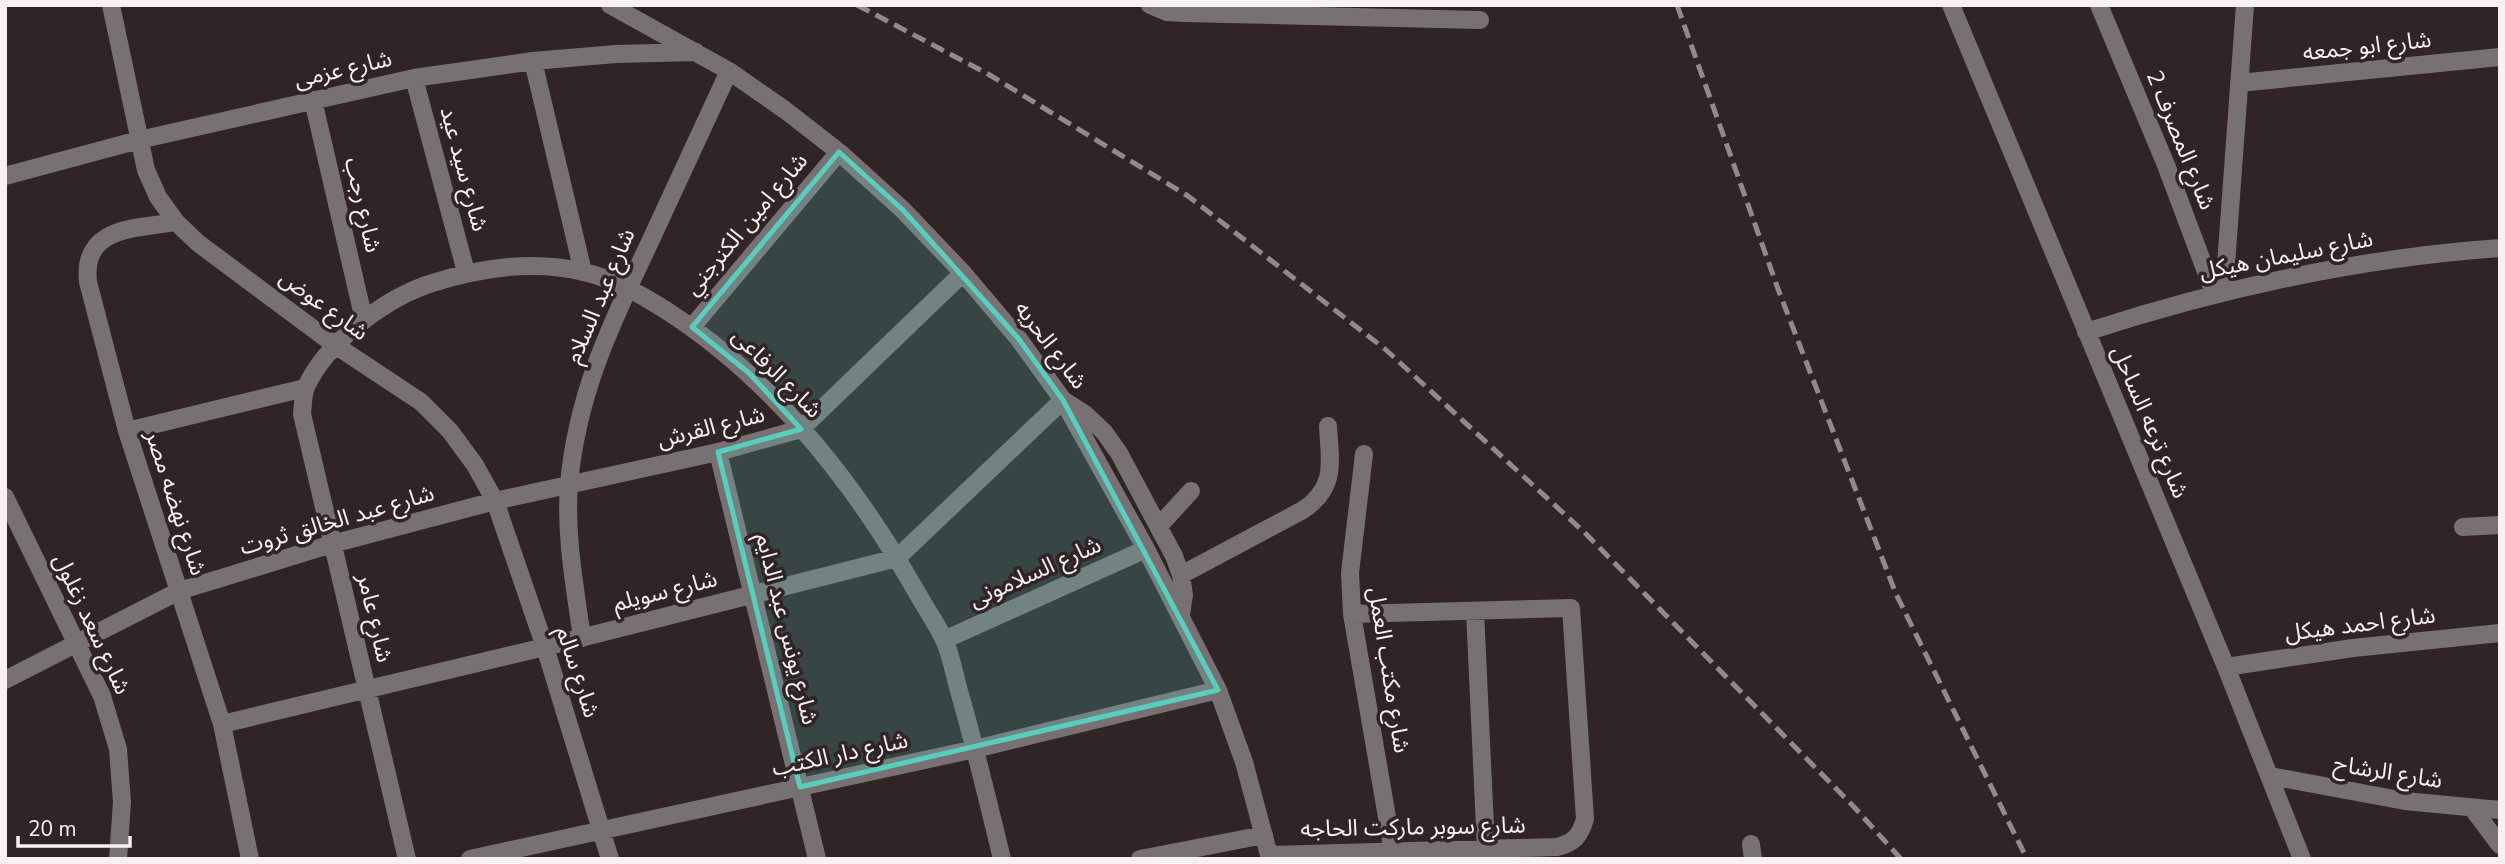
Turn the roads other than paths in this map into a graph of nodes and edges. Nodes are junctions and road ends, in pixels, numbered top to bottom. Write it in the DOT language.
graph roads {
  1 [pos="111,5"];
  2 [pos="610,5"];
  3 [pos="1150,5"];
  4 [pos="1951,5"];
  5 [pos="2099,5"];
  6 [pos="2245,5"];
  7 [pos="1213,9"];
  8 [pos="1480,20"];
  9 [pos="699,52"];
  10 [pos="2500,57"];
  11 [pos="533,61"];
  12 [pos="730,71"];
  13 [pos="414,78"];
  14 [pos="2239,83"];
  15 [pos="313,100"];
  16 [pos="139,141"];
  17 [pos="839,152"];
  18 [pos="5,176"];
  19 [pos="176,222"];
  20 [pos="2500,248"];
  21 [pos="466,272"];
  22 [pos="583,272"];
  23 [pos="963,273"];
  24 [pos="629,287"];
  25 [pos="2219,293"];
  26 [pos="364,320"];
  27 [pos="692,327"];
  28 [pos="2086,332"];
  29 [pos="335,345"];
  30 [pos="305,388"];
  31 [pos="1063,400"];
  32 [pos="1328,426"];
  33 [pos="801,429"];
  34 [pos="127,431"];
  35 [pos="718,452"];
  36 [pos="1364,454"];
  37 [pos="569,484"];
  38 [pos="1191,491"];
  39 [pos="5,497"];
  40 [pos="495,501"];
  41 [pos="2500,525"];
  42 [pos="1158,526"];
  43 [pos="2463,527"];
  44 [pos="332,544"];
  45 [pos="1146,549"];
  46 [pos="897,558"];
  47 [pos="1181,575"];
  48 [pos="179,591"];
  49 [pos="753,594"];
  50 [pos="1475,611"];
  51 [pos="1352,614"];
  52 [pos="1181,615"];
  53 [pos="2500,633"];
  54 [pos="582,638"];
  55 [pos="944,640"];
  56 [pos="76,646"];
  57 [pos="545,647"];
  58 [pos="2226,667"];
  59 [pos="5,680"];
  60 [pos="367,689"];
  61 [pos="1218,690"];
  62 [pos="222,724"];
  63 [pos="975,749"];
  64 [pos="2270,776"];
  65 [pos="800,787"];
  66 [pos="2473,809"];
  67 [pos="2500,810"];
  68 [pos="603,830"];
  69 [pos="1264,835"];
  70 [pos="2500,845"];
  71 [pos="1486,849"];
  72 [pos="1393,852"];
  73 [pos="1557,853"];
  74 [pos="1460,854"];
  75 [pos="1270,857"];
  76 [pos="118,859"];
  77 [pos="250,859"];
  78 [pos="407,859"];
  79 [pos="470,859"];
  80 [pos="610,859"];
  81 [pos="817,859"];
  82 [pos="1002,859"];
  83 [pos="1140,859"];
  84 [pos="2302,859"];
  1 -- 16 [label="street, شارع عوض"];
  2 -- 9 [label="street, شارع الحريه"];
  3 -- 7 [label="street"];
  4 -- 28 [label="street, شارع ترعه الساحل"];
  5 -- 25 [label="street, شارع المصرف 2"];
  6 -- 14 [label="street"];
  7 -- 8 [label="street"];
  9 -- 11 [label="street, شارع عزمى"];
  9 -- 12 [label="street, شارع الحريه"];
  10 -- 14 [label="street, شارع ابو جمعه"];
  11 -- 13 [label="street, شارع عزمى"];
  11 -- 22 [label="street"];
  12 -- 17 [label="street, شارع الحريه"];
  12 -- 24 [label="street, شارع عبد السلام"];
  13 -- 15 [label="street, شارع عزمى"];
  13 -- 21 [label="street, شارع سيد عيد"];
  14 -- 25 [label="street"];
  15 -- 16 [label="street, شارع عزمى"];
  15 -- 26 [label="street, شارع رجب"];
  16 -- 18 [label="street, شارع عزمى"];
  16 -- 19 [label="street, شارع عوض"];
  17 -- 23 [label="street, شارع الحريه"];
  17 -- 27 [label="street, شارع امين الكنرجني"];
  19 -- 29 [label="street, شارع عوض"];
  19 -- 34 [label="street, شارع نهضه مصر"];
  20 -- 25 [label="street, شارع سليمان هيكل"];
  21 -- 22 [label="street, شارع الرفاعى"];
  21 -- 26 [label="street, شارع الرفاعى"];
  22 -- 24 [label="street, شارع الرفاعى"];
  23 -- 31 [label="street, شارع الحريه"];
  23 -- 33 [label="street, شارع القرش"];
  24 -- 27 [label="street, شارع الرفاعى"];
  24 -- 37 [label="street, شارع عبد السلام"];
  25 -- 28 [label="street, شارع سليمان هيكل"];
  26 -- 29 [label="street, شارع الرفاعى"];
  27 -- 33 [label="street, شارع الرفاعى"];
  28 -- 58 [label="street, شارع ترعه الساحل"];
  29 -- 30 [label="street, شارع الرفاعى"];
  29 -- 40 [label="street, شارع عوض"];
  30 -- 34 [label="street"];
  30 -- 44 [label="street, شارع عامر"];
  31 -- 42 [label="street"];
  31 -- 45 [label="street, شارع الحريه"];
  31 -- 46 [label="street, شارع سويلم"];
  32 -- 47 [label="street"];
  33 -- 35 [label="street, شارع القرش"];
  33 -- 46 [label="street, شارع الرفاعى"];
  34 -- 48 [label="street, شارع نهضه مصر"];
  35 -- 37 [label="street, شارع القرش"];
  35 -- 49 [label="street, شارع يونس عبد الدايم"];
  36 -- 51 [label="street, شارع مكتب العمل"];
  37 -- 40 [label="street, شارع القرش"];
  37 -- 54 [label="street, شارع عبد السلام"];
  38 -- 42 [label="street"];
  39 -- 56 [label="street, شارع سعد زغلول"];
  40 -- 44 [label="street, شارع عبد الخالق ثروت"];
  40 -- 57 [label="street, شارع سالم"];
  41 -- 43 [label="street"];
  42 -- 47 [label="street"];
  44 -- 48 [label="street, شارع عبد الخالق ثروت"];
  44 -- 60 [label="street, شارع عامر"];
  45 -- 52 [label="street, شارع الحريه"];
  45 -- 55 [label="street, شارع السلامونى"];
  46 -- 49 [label="street, شارع سويلم"];
  46 -- 55 [label="street, شارع الرفاعى"];
  47 -- 52 [label="street"];
  48 -- 56 [label="street, شارع عبد الخالق ثروت"];
  48 -- 62 [label="street, شارع نهضه مصر"];
  49 -- 54 [label="street, شارع سويلم"];
  49 -- 65 [label="street, شارع يونس عبد الدايم"];
  50 -- 51 [label="street"];
  50 -- 71 [label="street"];
  50 -- 73 [label="street"];
  51 -- 72 [label="street, شارع مكتب العمل"];
  52 -- 61 [label="street, شارع الحريه"];
  53 -- 58 [label="street, شارع احمد هيكل"];
  54 -- 57 [label="street, شارع سويلم"];
  55 -- 63 [label="street, شارع الرفاعى"];
  56 -- 59 [label="street, شارع عبد الخالق ثروت"];
  56 -- 76 [label="street, شارع سعد زغلول"];
  57 -- 60 [label="street, شارع سويلم"];
  57 -- 68 [label="street, شارع سالم"];
  58 -- 64 [label="street, شارع ترعه الساحل"];
  60 -- 62 [label="street, شارع سويلم"];
  60 -- 78 [label="street, شارع عامر"];
  61 -- 63 [label="street, شارع دار الكتب"];
  61 -- 69 [label="street, شارع الحريه"];
  62 -- 77 [label="street, شارع نهضه مصر"];
  63 -- 65 [label="street, شارع دار الكتب"];
  63 -- 82 [label="street, شارع الرفاعى"];
  64 -- 66 [label="street, شارع الرشاح"];
  64 -- 84 [label="street, شارع ترعه الساحل"];
  65 -- 68 [label="street, شارع دار الكتب"];
  65 -- 81 [label="street, شارع يونس عبد الدايم"];
  66 -- 67 [label="street, شارع الرشاح"];
  66 -- 70 [label="street"];
  68 -- 79 [label="street, شارع دار الكتب"];
  68 -- 80 [label="street, شارع سالم"];
  69 -- 75 [label="street, شارع الحريه"];
  69 -- 83 [label="street"];
  71 -- 73 [label="street, شارع سوبر ماركت الحاجه"];
  71 -- 74 [label="street, شارع سوبر ماركت الحاجه"];
  72 -- 74 [label="street, شارع سوبر ماركت الحاجه"];
  72 -- 75 [label="street, شارع سوبر ماركت الحاجه"];
}
